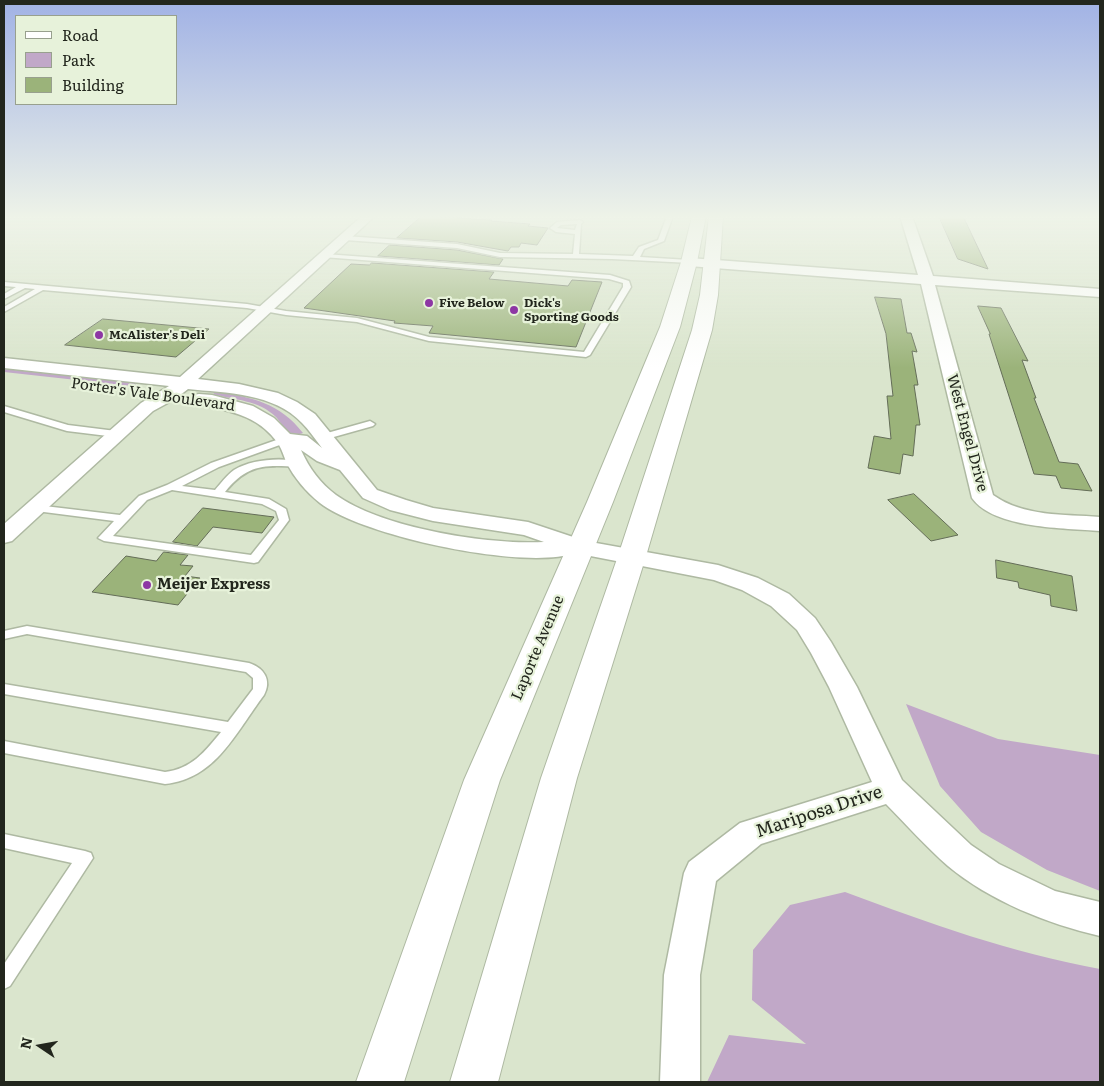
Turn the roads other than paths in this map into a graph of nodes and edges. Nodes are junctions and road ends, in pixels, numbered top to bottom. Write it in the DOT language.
graph roads {
  1 [pos="313,267"];
  2 [pos="470,267"];
  3 [pos="688,267"];
  4 [pos="712,267"];
  5 [pos="759,267"];
  6 [pos="923,267"];
  7 [pos="927,280"];
  8 [pos="4,284"];
  9 [pos="23,286"];
  10 [pos="42,288"];
  11 [pos="1100,293"];
  12 [pos="4,297"];
  13 [pos="266,309"];
  14 [pos="4,310"];
  15 [pos="4,363"];
  16 [pos="4,377"];
  17 [pos="177,389"];
  18 [pos="4,409"];
  19 [pos="370,424"];
  20 [pos="116,434"];
  21 [pos="323,437"];
  22 [pos="285,440"];
  23 [pos="298,464"];
  24 [pos="348,468"];
  25 [pos="171,487"];
  26 [pos="218,493"];
  27 [pos="36,508"];
  28 [pos="122,519"];
  29 [pos="1100,524"];
  30 [pos="4,536"];
  31 [pos="581,548"];
  32 [pos="632,556"];
  33 [pos="4,635"];
  34 [pos="4,689"];
  35 [pos="230,728"];
  36 [pos="4,747"];
  37 [pos="891,789"];
  38 [pos="4,841"];
  39 [pos="1100,919"];
  40 [pos="4,980"];
  41 [pos="380,1082"];
  42 [pos="474,1082"];
  43 [pos="680,1082"];
  1 -- 13 [label="street"];
  2 -- 13 [label="lane"];
  3 -- 31 [label="main road, Laporte Avenue"];
  4 -- 32 [label="main road"];
  5 -- 7 [label="street"];
  6 -- 7 [label="street, West Engel Drive"];
  7 -- 11 [label="street"];
  7 -- 29 [label="street, West Engel Drive"];
  8 -- 9 [label="lane"];
  9 -- 10 [label="lane"];
  9 -- 12 [label="lane"];
  10 -- 13 [label="lane"];
  10 -- 14 [label="lane"];
  13 -- 17 [label="street"];
  15 -- 17 [label="street, Porter's Vale Boulevard"];
  16 -- 17 [label="street, Porter's Vale Boulevard"];
  17 -- 20 [label="street"];
  17 -- 21 [label="street, Porter's Vale Boulevard"];
  17 -- 22 [label="street, Porter's Vale Boulevard"];
  18 -- 20 [label="lane"];
  19 -- 21 [label="lane"];
  20 -- 27 [label="street"];
  21 -- 24 [label="street, Porter's Vale Boulevard"];
  22 -- 23 [label="street, Porter's Vale Boulevard"];
  22 -- 24 [label="street"];
  22 -- 25 [label="lane"];
  23 -- 26 [label="lane"];
  23 -- 31 [label="street, Porter's Vale Boulevard"];
  24 -- 31 [label="street, Porter's Vale Boulevard"];
  25 -- 26 [label="lane"];
  25 -- 28 [label="lane"];
  26 -- 28 [label="lane"];
  27 -- 28 [label="lane"];
  27 -- 30 [label="street"];
  31 -- 32 [label="street, Porter's Vale Boulevard"];
  31 -- 41 [label="main road, Laporte Avenue"];
  32 -- 37 [label="street, Porter's Vale Boulevard"];
  32 -- 42 [label="main road"];
  33 -- 35 [label="lane"];
  34 -- 35 [label="lane"];
  35 -- 36 [label="lane"];
  37 -- 39 [label="street"];
  37 -- 43 [label="street, Mariposa Drive"];
  38 -- 40 [label="lane"];
}
